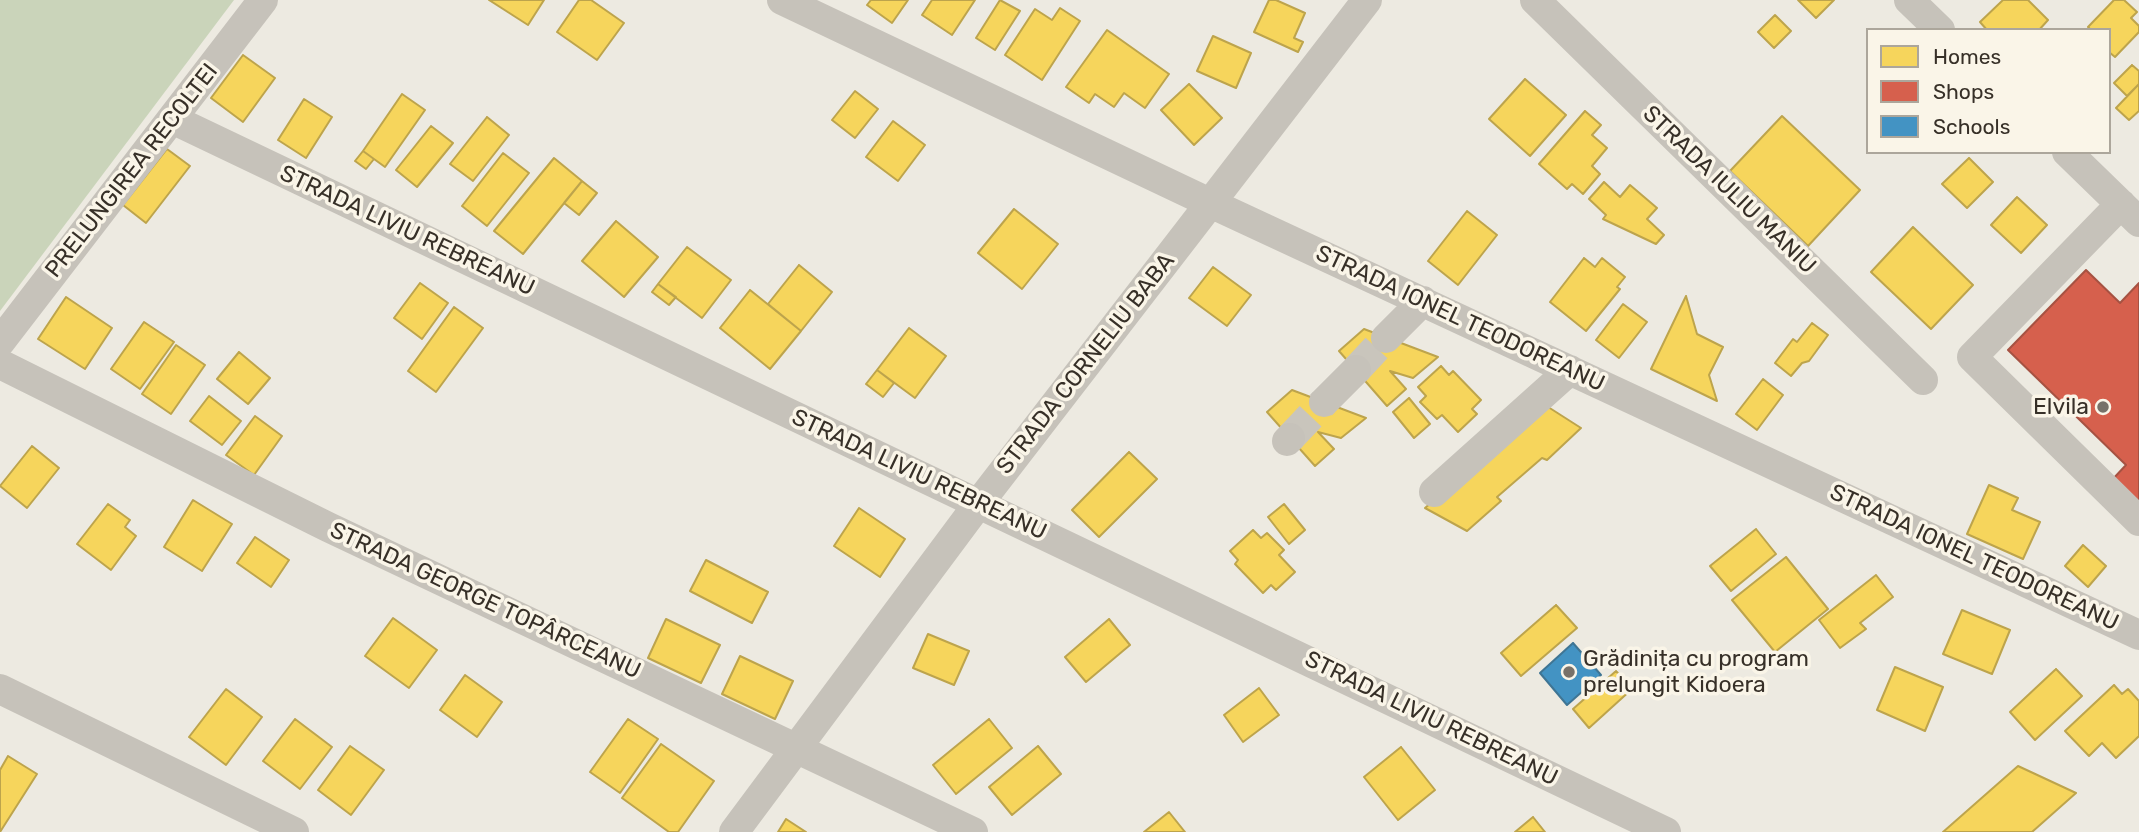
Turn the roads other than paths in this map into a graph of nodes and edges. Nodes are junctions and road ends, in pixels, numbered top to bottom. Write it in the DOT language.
graph roads {
  1 [pos="263,0"];
  2 [pos="782,0"];
  3 [pos="1367,0"];
  4 [pos="1535,0"];
  5 [pos="1909,0"];
  6 [pos="1938,28"];
  7 [pos="172,119"];
  8 [pos="2069,154"];
  9 [pos="1210,203"];
  10 [pos="2130,213"];
  11 [pos="1423,302"];
  12 [pos="1386,338"];
  13 [pos="0,342"];
  14 [pos="0,364"];
  15 [pos="1356,370"];
  16 [pos="1570,370"];
  17 [pos="1923,380"];
  18 [pos="1324,402"];
  19 [pos="1434,492"];
  20 [pos="979,503"];
  21 [pos="2139,521"];
  22 [pos="2139,635"];
  23 [pos="0,690"];
  24 [pos="797,748"];
  25 [pos="294,832"];
  26 [pos="734,832"];
  27 [pos="973,832"];
  28 [pos="1666,832"];
  1 -- 7 [label="street, PRELUNGIREA RECOLTEI"];
  2 -- 9 [label="street, STRADA IONEL TEODOREANU"];
  3 -- 9 [label="street, STRADA CORNELIU BABA"];
  4 -- 17 [label="street, STRADA IULIU MANIU"];
  5 -- 6 [label="street"];
  7 -- 13 [label="street, PRELUNGIREA RECOLTEI"];
  7 -- 20 [label="street, STRADA LIVIU REBREANU"];
  8 -- 10 [label="street"];
  9 -- 11 [label="street, STRADA IONEL TEODOREANU"];
  9 -- 20 [label="street, STRADA CORNELIU BABA"];
  10 -- 21 [label="street"];
  11 -- 12 [label="street"];
  11 -- 16 [label="street, STRADA IONEL TEODOREANU"];
  14 -- 24 [label="street, STRADA GEORGE TOPÂRCEANU"];
  15 -- 18 [label="street"];
  16 -- 19 [label="street"];
  16 -- 22 [label="street, STRADA IONEL TEODOREANU"];
  20 -- 24 [label="street, STRADA CORNELIU BABA"];
  20 -- 28 [label="street, STRADA LIVIU REBREANU"];
  23 -- 25 [label="street"];
  24 -- 26 [label="street, STRADA CORNELIU BABA"];
  24 -- 27 [label="street, STRADA GEORGE TOPÂRCEANU"];
}
